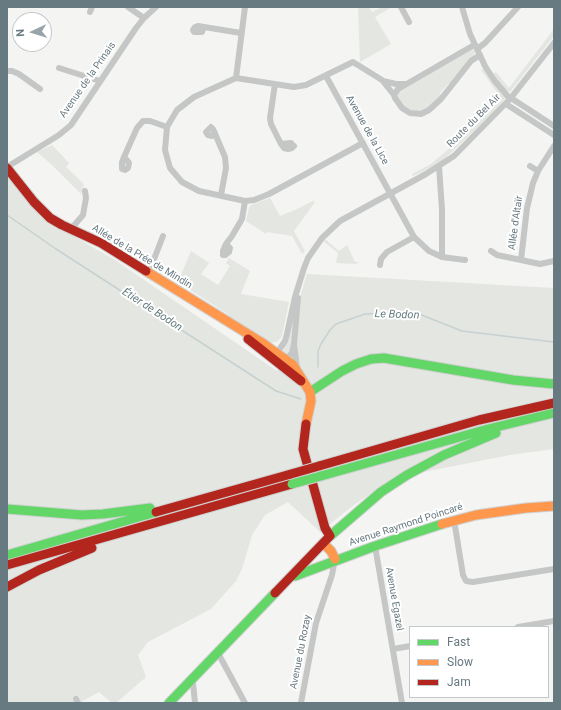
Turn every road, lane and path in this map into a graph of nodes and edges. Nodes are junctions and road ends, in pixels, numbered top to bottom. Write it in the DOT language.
graph roads {
  1 [pos="128,7"];
  2 [pos="156,7"];
  3 [pos="245,7"];
  4 [pos="401,7"];
  5 [pos="462,7"];
  6 [pos="518,7"];
  7 [pos="144,18"];
  8 [pos="409,22"];
  9 [pos="204,27"];
  10 [pos="241,33"];
  11 [pos="554,43"];
  12 [pos="476,47"];
  13 [pos="480,55"];
  14 [pos="59,68"];
  15 [pos="7,70"];
  16 [pos="326,76"];
  17 [pos="7,78"];
  18 [pos="236,78"];
  19 [pos="382,80"];
  20 [pos="100,81"];
  21 [pos="275,84"];
  22 [pos="405,84"];
  23 [pos="40,89"];
  24 [pos="394,95"];
  25 [pos="509,100"];
  26 [pos="554,126"];
  27 [pos="167,127"];
  28 [pos="215,133"];
  29 [pos="554,135"];
  30 [pos="363,143"];
  31 [pos="281,144"];
  32 [pos="554,146"];
  33 [pos="124,157"];
  34 [pos="439,166"];
  35 [pos="530,166"];
  36 [pos="7,168"];
  37 [pos="538,171"];
  38 [pos="85,191"];
  39 [pos="390,193"];
  40 [pos="221,195"];
  41 [pos="245,201"];
  42 [pos="71,229"];
  43 [pos="163,236"];
  44 [pos="414,237"];
  45 [pos="226,244"];
  46 [pos="491,251"];
  47 [pos="442,257"];
  48 [pos="465,260"];
  49 [pos="521,260"];
  50 [pos="554,261"];
  51 [pos="380,265"];
  52 [pos="149,272"];
  53 [pos="297,290"];
  54 [pos="236,328"];
  55 [pos="294,344"];
  56 [pos="277,353"];
  57 [pos="282,361"];
  58 [pos="297,370"];
  59 [pos="303,382"];
  60 [pos="554,384"];
  61 [pos="310,392"];
  62 [pos="554,403"];
  63 [pos="554,413"];
  64 [pos="523,420"];
  65 [pos="554,506"];
  66 [pos="174,507"];
  67 [pos="7,510"];
  68 [pos="454,520"];
  69 [pos="126,531"];
  70 [pos="330,536"];
  71 [pos="324,544"];
  72 [pos="375,546"];
  73 [pos="316,551"];
  74 [pos="7,555"];
  75 [pos="335,560"];
  76 [pos="326,565"];
  77 [pos="7,566"];
  78 [pos="554,569"];
  79 [pos="291,577"];
  80 [pos="7,587"];
  81 [pos="554,621"];
  82 [pos="524,626"];
  83 [pos="409,646"];
  84 [pos="393,649"];
  85 [pos="218,653"];
  86 [pos="191,680"];
  87 [pos="169,703"];
  88 [pos="195,703"];
  89 [pos="246,703"];
  90 [pos="301,703"];
  91 [pos="402,703"];
  1 -- 7 [label="street"];
  2 -- 7 [label="street, Avenue de la Prinais"];
  3 -- 10 [label="street"];
  4 -- 8 [label="street"];
  5 -- 12 [label="street"];
  6 -- 12 [label="street"];
  7 -- 20 [label="street, Avenue de la Prinais"];
  9 -- 10 [label="street"];
  10 -- 18 [label="street"];
  11 -- 25 [label="street, Route du Bel Air"];
  12 -- 13 [label="street"];
  12 -- 22 [label="street"];
  13 -- 24 [label="street"];
  13 -- 25 [label="street"];
  14 -- 20 [label="street"];
  15 -- 17 [label="street"];
  15 -- 23 [label="street"];
  16 -- 19 [label="street"];
  16 -- 21 [label="street"];
  16 -- 30 [label="street, Avenue de la Lice"];
  18 -- 21 [label="street"];
  18 -- 27 [label="street"];
  19 -- 22 [label="street"];
  19 -- 24 [label="street"];
  20 -- 36 [label="street, Avenue de la Prinais"];
  21 -- 31 [label="street"];
  22 -- 24 [label="street"];
  25 -- 26 [label="street"];
  25 -- 29 [label="street"];
  25 -- 34 [label="street, Route du Bel Air"];
  27 -- 33 [label="street"];
  27 -- 40 [label="street"];
  28 -- 40 [label="street"];
  30 -- 39 [label="street, Avenue de la Lice"];
  30 -- 41 [label="street"];
  32 -- 37 [label="street, Allée d'Altaïr"];
  34 -- 39 [label="street, Route du Bel Air"];
  34 -- 47 [label="street"];
  35 -- 37 [label="street"];
  36 -- 42 [label="main road, Allée de la Prée de Mindin"];
  37 -- 49 [label="street, Allée d'Altaïr"];
  38 -- 42 [label="street"];
  39 -- 44 [label="street, Avenue de la Lice"];
  39 -- 53 [label="street, Route du Bel Air"];
  40 -- 41 [label="street"];
  41 -- 45 [label="street"];
  42 -- 52 [label="main road, Allée de la Prée de Mindin"];
  43 -- 52 [label="street"];
  44 -- 47 [label="street, Avenue de la Lice"];
  44 -- 51 [label="street"];
  46 -- 49 [label="street"];
  47 -- 48 [label="street"];
  49 -- 50 [label="street"];
  52 -- 54 [label="main road, Allée de la Prée de Mindin"];
  53 -- 55 [label="street"];
  53 -- 56 [label="street"];
  54 -- 56 [label="main road"];
  54 -- 57 [label="main road"];
  55 -- 57 [label="street"];
  55 -- 58 [label="street"];
  56 -- 57 [label="main road"];
  57 -- 58 [label="main road"];
  57 -- 59 [label="main road"];
  58 -- 59 [label="main road"];
  59 -- 61 [label="main road"];
  60 -- 61 [label="main road"];
  61 -- 70 [label="main road"];
  62 -- 66 [label="main road, bridge"];
  63 -- 64 [label="main road"];
  64 -- 69 [label="main road, bridge"];
  64 -- 70 [label="main road, Avenue Raymond Poincaré"];
  65 -- 68 [label="main road, Avenue Raymond Poincaré"];
  66 -- 67 [label="main road"];
  66 -- 74 [label="main road"];
  68 -- 72 [label="main road, Avenue Raymond Poincaré"];
  68 -- 78 [label="street"];
  69 -- 77 [label="main road"];
  69 -- 80 [label="main road"];
  70 -- 71 [label="main road, Avenue Raymond Poincaré"];
  71 -- 73 [label="main road, Avenue Raymond Poincaré"];
  71 -- 75 [label="main road"];
  72 -- 75 [label="main road, Avenue Raymond Poincaré"];
  72 -- 84 [label="street, Avenue Egazel"];
  73 -- 76 [label="main road"];
  73 -- 79 [label="main road, Avenue Raymond Poincaré"];
  75 -- 76 [label="main road, Avenue Raymond Poincaré"];
  75 -- 90 [label="street, Avenue du Rozay"];
  76 -- 79 [label="main road, Avenue Raymond Poincaré"];
  79 -- 85 [label="main road, Avenue Raymond Poincaré"];
  81 -- 82 [label="street"];
  83 -- 84 [label="street"];
  84 -- 91 [label="street, Avenue Egazel"];
  85 -- 86 [label="main road, Avenue Raymond Poincaré"];
  85 -- 89 [label="street"];
  86 -- 87 [label="main road, Avenue Raymond Poincaré"];
  86 -- 88 [label="street"];
}
